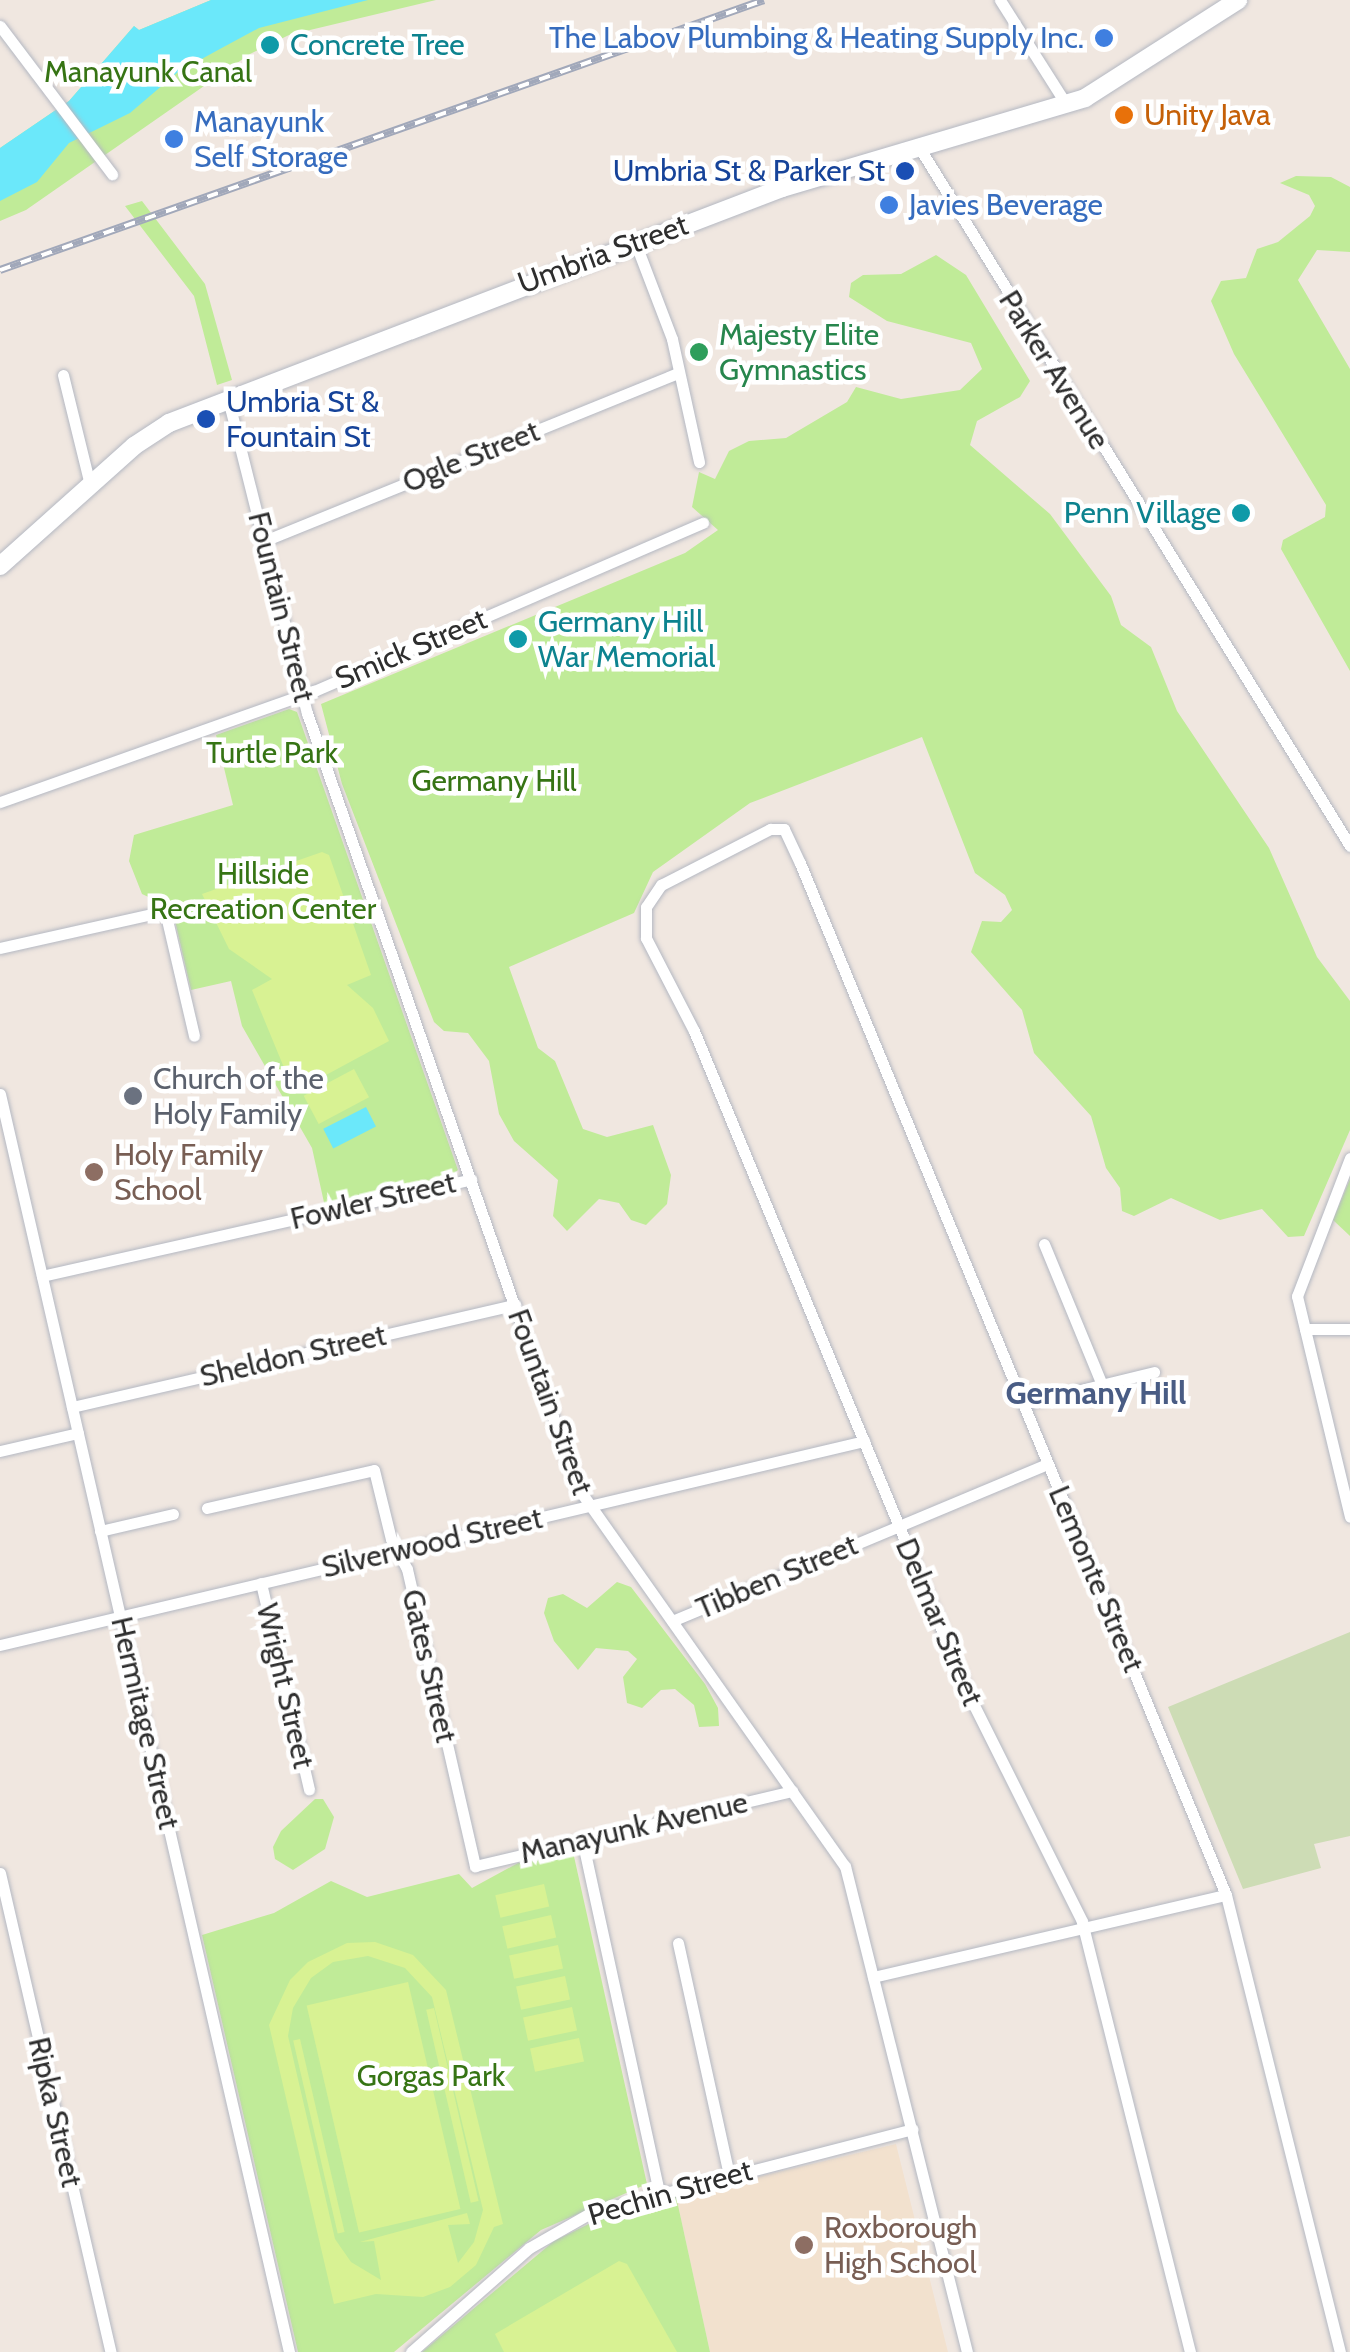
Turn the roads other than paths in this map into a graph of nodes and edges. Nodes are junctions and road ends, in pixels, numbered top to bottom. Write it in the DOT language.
graph roads {
  1 [pos="1000,0"];
  2 [pos="1238,0"];
  3 [pos="0,26"];
  4 [pos="1066,104"];
  5 [pos="919,147"];
  6 [pos="112,174"];
  7 [pos="635,242"];
  8 [pos="678,374"];
  9 [pos="63,375"];
  10 [pos="228,399"];
  11 [pos="699,462"];
  12 [pos="90,485"];
  13 [pos="703,523"];
  14 [pos="264,541"];
  15 [pos="0,566"];
  16 [pos="302,695"];
  17 [pos="1,800"];
  18 [pos="784,829"];
  19 [pos="1350,846"];
  20 [pos="0,948"];
  21 [pos="194,1036"];
  22 [pos="0,1094"];
  23 [pos="14,1155"];
  24 [pos="1350,1158"];
  25 [pos="0,1159"];
  26 [pos="471,1179"];
  27 [pos="1044,1244"];
  28 [pos="42,1276"];
  29 [pos="514,1305"];
  30 [pos="1304,1329"];
  31 [pos="1350,1329"];
  32 [pos="1154,1372"];
  33 [pos="1102,1385"];
  34 [pos="1023,1404"];
  35 [pos="72,1407"];
  36 [pos="78,1433"];
  37 [pos="864,1441"];
  38 [pos="0,1451"];
  39 [pos="1048,1464"];
  40 [pos="589,1506"];
  41 [pos="207,1508"];
  42 [pos="173,1514"];
  43 [pos="1350,1517"];
  44 [pos="899,1526"];
  45 [pos="100,1532"];
  46 [pos="397,1551"];
  47 [pos="261,1583"];
  48 [pos="120,1616"];
  49 [pos="672,1621"];
  50 [pos="0,1645"];
  51 [pos="309,1790"];
  52 [pos="792,1791"];
  53 [pos="582,1840"];
  54 [pos="475,1866"];
  55 [pos="0,1873"];
  56 [pos="1226,1895"];
  57 [pos="1085,1930"];
  58 [pos="678,1943"];
  59 [pos="873,1976"];
  60 [pos="912,2128"];
  61 [pos="729,2174"];
  62 [pos="659,2192"];
  63 [pos="110,2352"];
  64 [pos="289,2352"];
  65 [pos="412,2352"];
  66 [pos="967,2352"];
  67 [pos="1190,2352"];
  68 [pos="1340,2352"];
  1 -- 4 [label="street"];
  2 -- 4 [label="main road, Umbria Street"];
  3 -- 6 [label="street"];
  4 -- 5 [label="main road, Umbria Street"];
  5 -- 7 [label="main road, Umbria Street"];
  5 -- 19 [label="street, Parker Avenue"];
  7 -- 8 [label="street"];
  7 -- 10 [label="main road, Umbria Street"];
  8 -- 11 [label="street"];
  8 -- 14 [label="street, Ogle Street"];
  9 -- 12 [label="street"];
  10 -- 12 [label="main road, Umbria Street"];
  10 -- 14 [label="street, Fountain Street"];
  12 -- 15 [label="main road, Umbria Street"];
  13 -- 16 [label="street, Smick Street"];
  14 -- 16 [label="street, Fountain Street"];
  16 -- 17 [label="street, Smick Street"];
  16 -- 26 [label="street, Fountain Street"];
  18 -- 34 [label="street, Lemonte Street"];
  18 -- 37 [label="street, Delmar Street"];
  20 -- 21 [label="street"];
  22 -- 23 [label="street, Hermitage Street"];
  23 -- 25 [label="street"];
  23 -- 28 [label="street, Hermitage Street"];
  24 -- 30 [label="street"];
  26 -- 28 [label="street, Fowler Street"];
  26 -- 29 [label="street, Fountain Street"];
  27 -- 33 [label="street"];
  28 -- 35 [label="street, Hermitage Street"];
  29 -- 35 [label="street, Sheldon Street"];
  29 -- 40 [label="street, Fountain Street"];
  30 -- 31 [label="street"];
  30 -- 43 [label="street"];
  32 -- 33 [label="street"];
  33 -- 34 [label="street"];
  34 -- 39 [label="street, Lemonte Street"];
  35 -- 36 [label="street, Hermitage Street"];
  36 -- 38 [label="street"];
  36 -- 45 [label="street, Hermitage Street"];
  37 -- 40 [label="street, Silverwood Street"];
  37 -- 44 [label="street, Delmar Street"];
  39 -- 44 [label="street, Tibben Street"];
  39 -- 56 [label="street, Lemonte Street"];
  40 -- 46 [label="street, Silverwood Street"];
  40 -- 49 [label="street, Fountain Street"];
  41 -- 46 [label="street, Gates Street"];
  42 -- 45 [label="street"];
  44 -- 49 [label="street, Tibben Street"];
  44 -- 57 [label="street, Delmar Street"];
  45 -- 48 [label="street, Hermitage Street"];
  46 -- 47 [label="street, Silverwood Street"];
  46 -- 54 [label="street, Gates Street"];
  47 -- 48 [label="street, Silverwood Street"];
  47 -- 51 [label="street, Wright Street"];
  48 -- 50 [label="street, Silverwood Street"];
  48 -- 64 [label="street, Hermitage Street"];
  49 -- 52 [label="street, Fountain Street"];
  52 -- 53 [label="street, Manayunk Avenue"];
  52 -- 59 [label="street, Fountain Street"];
  53 -- 54 [label="street, Manayunk Avenue"];
  53 -- 62 [label="street"];
  55 -- 63 [label="street, Ripka Street"];
  56 -- 57 [label="street"];
  56 -- 68 [label="street, Lemonte Street"];
  57 -- 59 [label="street"];
  57 -- 67 [label="street, Delmar Street"];
  58 -- 61 [label="street"];
  59 -- 60 [label="street, Fountain Street"];
  60 -- 61 [label="street, Pechin Street"];
  60 -- 66 [label="street, Fountain Street"];
  61 -- 62 [label="street, Pechin Street"];
  62 -- 65 [label="street, Pechin Street"];
}
